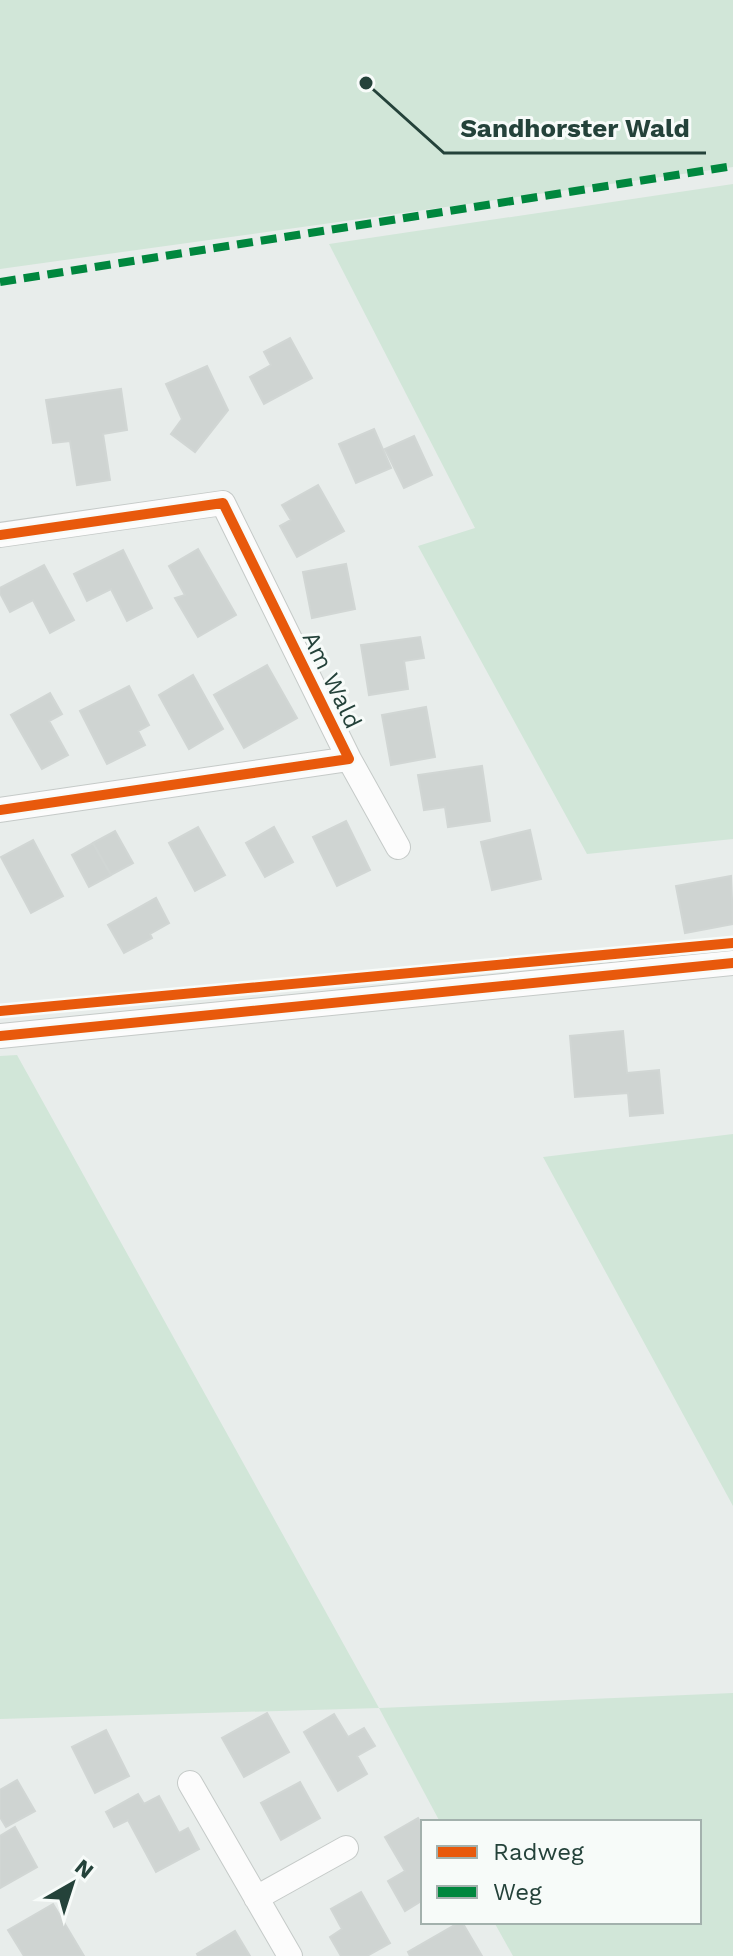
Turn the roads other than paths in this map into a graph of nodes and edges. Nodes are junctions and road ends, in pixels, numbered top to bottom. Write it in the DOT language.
graph roads {
  1 [pos="0,535"];
  2 [pos="349,759"];
  3 [pos="0,810"];
  4 [pos="398,847"];
  5 [pos="733,963"];
  6 [pos="0,1036"];
  7 [pos="190,1783"];
  8 [pos="346,1848"];
  9 [pos="256,1898"];
  10 [pos="290,1956"];
  1 -- 2 [label="street, Am Wald"];
  2 -- 3 [label="street, Am Wald"];
  2 -- 4 [label="street"];
  5 -- 6 [label="street"];
  7 -- 9 [label="street"];
  8 -- 9 [label="street"];
  9 -- 10 [label="street"];
}
